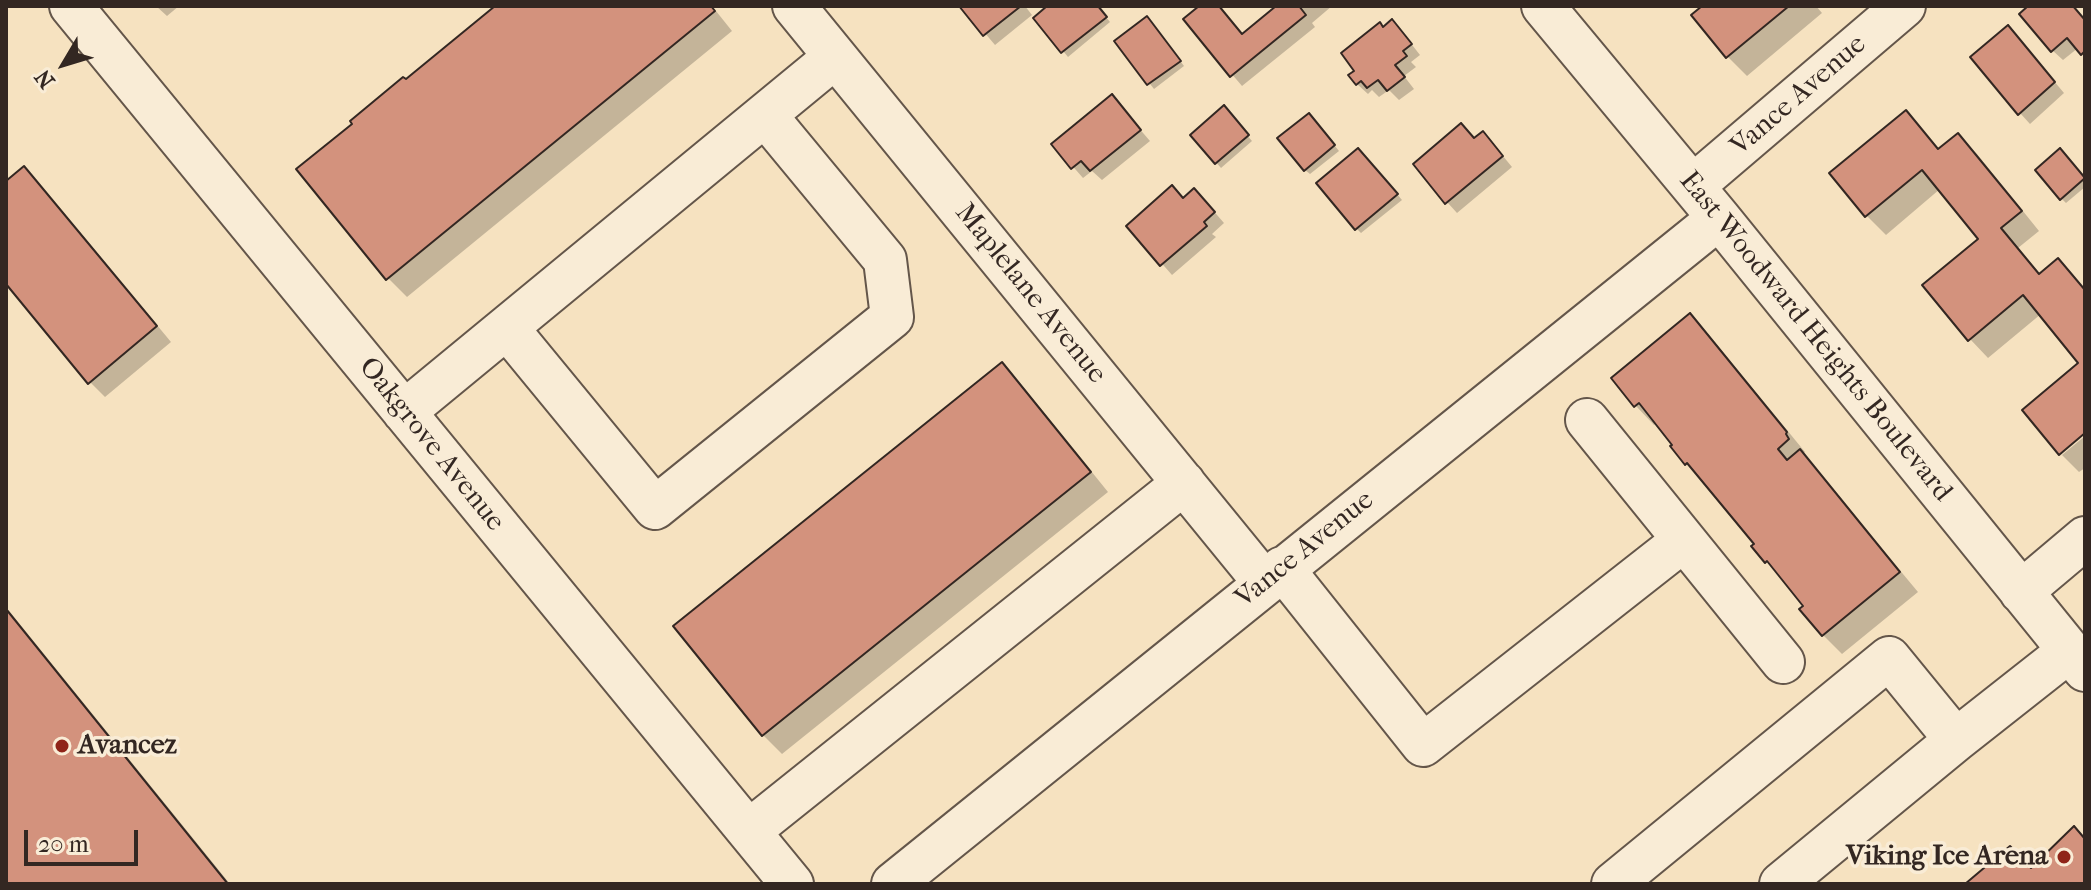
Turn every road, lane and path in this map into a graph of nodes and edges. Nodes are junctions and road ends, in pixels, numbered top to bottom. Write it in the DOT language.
graph roads {
  1 [pos="71,6"];
  2 [pos="794,6"];
  3 [pos="1543,6"];
  4 [pos="1904,6"];
  5 [pos="835,57"];
  6 [pos="765,115"];
  7 [pos="1693,186"];
  8 [pos="1719,218"];
  9 [pos="507,328"];
  10 [pos="404,412"];
  11 [pos="1587,420"];
  12 [pos="1184,483"];
  13 [pos="2085,538"];
  14 [pos="1684,540"];
  15 [pos="1274,576"];
  16 [pos="2021,592"];
  17 [pos="2077,660"];
  18 [pos="1783,662"];
  19 [pos="1956,740"];
  20 [pos="749,831"];
  21 [pos="792,884"];
  22 [pos="893,884"];
  23 [pos="1613,884"];
  24 [pos="1781,884"];
  1 -- 10 [label="street, Oakgrove Avenue"];
  2 -- 5 [label="street, Maplelane Avenue"];
  3 -- 7 [label="street, East Woodward Heights Boulevard"];
  4 -- 7 [label="street, Vance Avenue"];
  5 -- 6 [label="street"];
  5 -- 12 [label="street, Maplelane Avenue"];
  6 -- 9 [label="street"];
  6 -- 9 [label="street"];
  7 -- 8 [label="street, East Woodward Heights Boulevard"];
  8 -- 15 [label="street, Vance Avenue"];
  8 -- 16 [label="street, East Woodward Heights Boulevard"];
  9 -- 10 [label="street"];
  10 -- 20 [label="street, Oakgrove Avenue"];
  11 -- 14 [label="street"];
  12 -- 15 [label="street, Maplelane Avenue"];
  12 -- 20 [label="street"];
  13 -- 16 [label="street"];
  14 -- 15 [label="street, Maplelane Avenue"];
  14 -- 18 [label="street"];
  15 -- 22 [label="street, Vance Avenue"];
  16 -- 17 [label="street, East Woodward Heights Boulevard"];
  17 -- 19 [label="street"];
  19 -- 23 [label="street"];
  19 -- 24 [label="street"];
  20 -- 21 [label="street, Oakgrove Avenue"];
}
